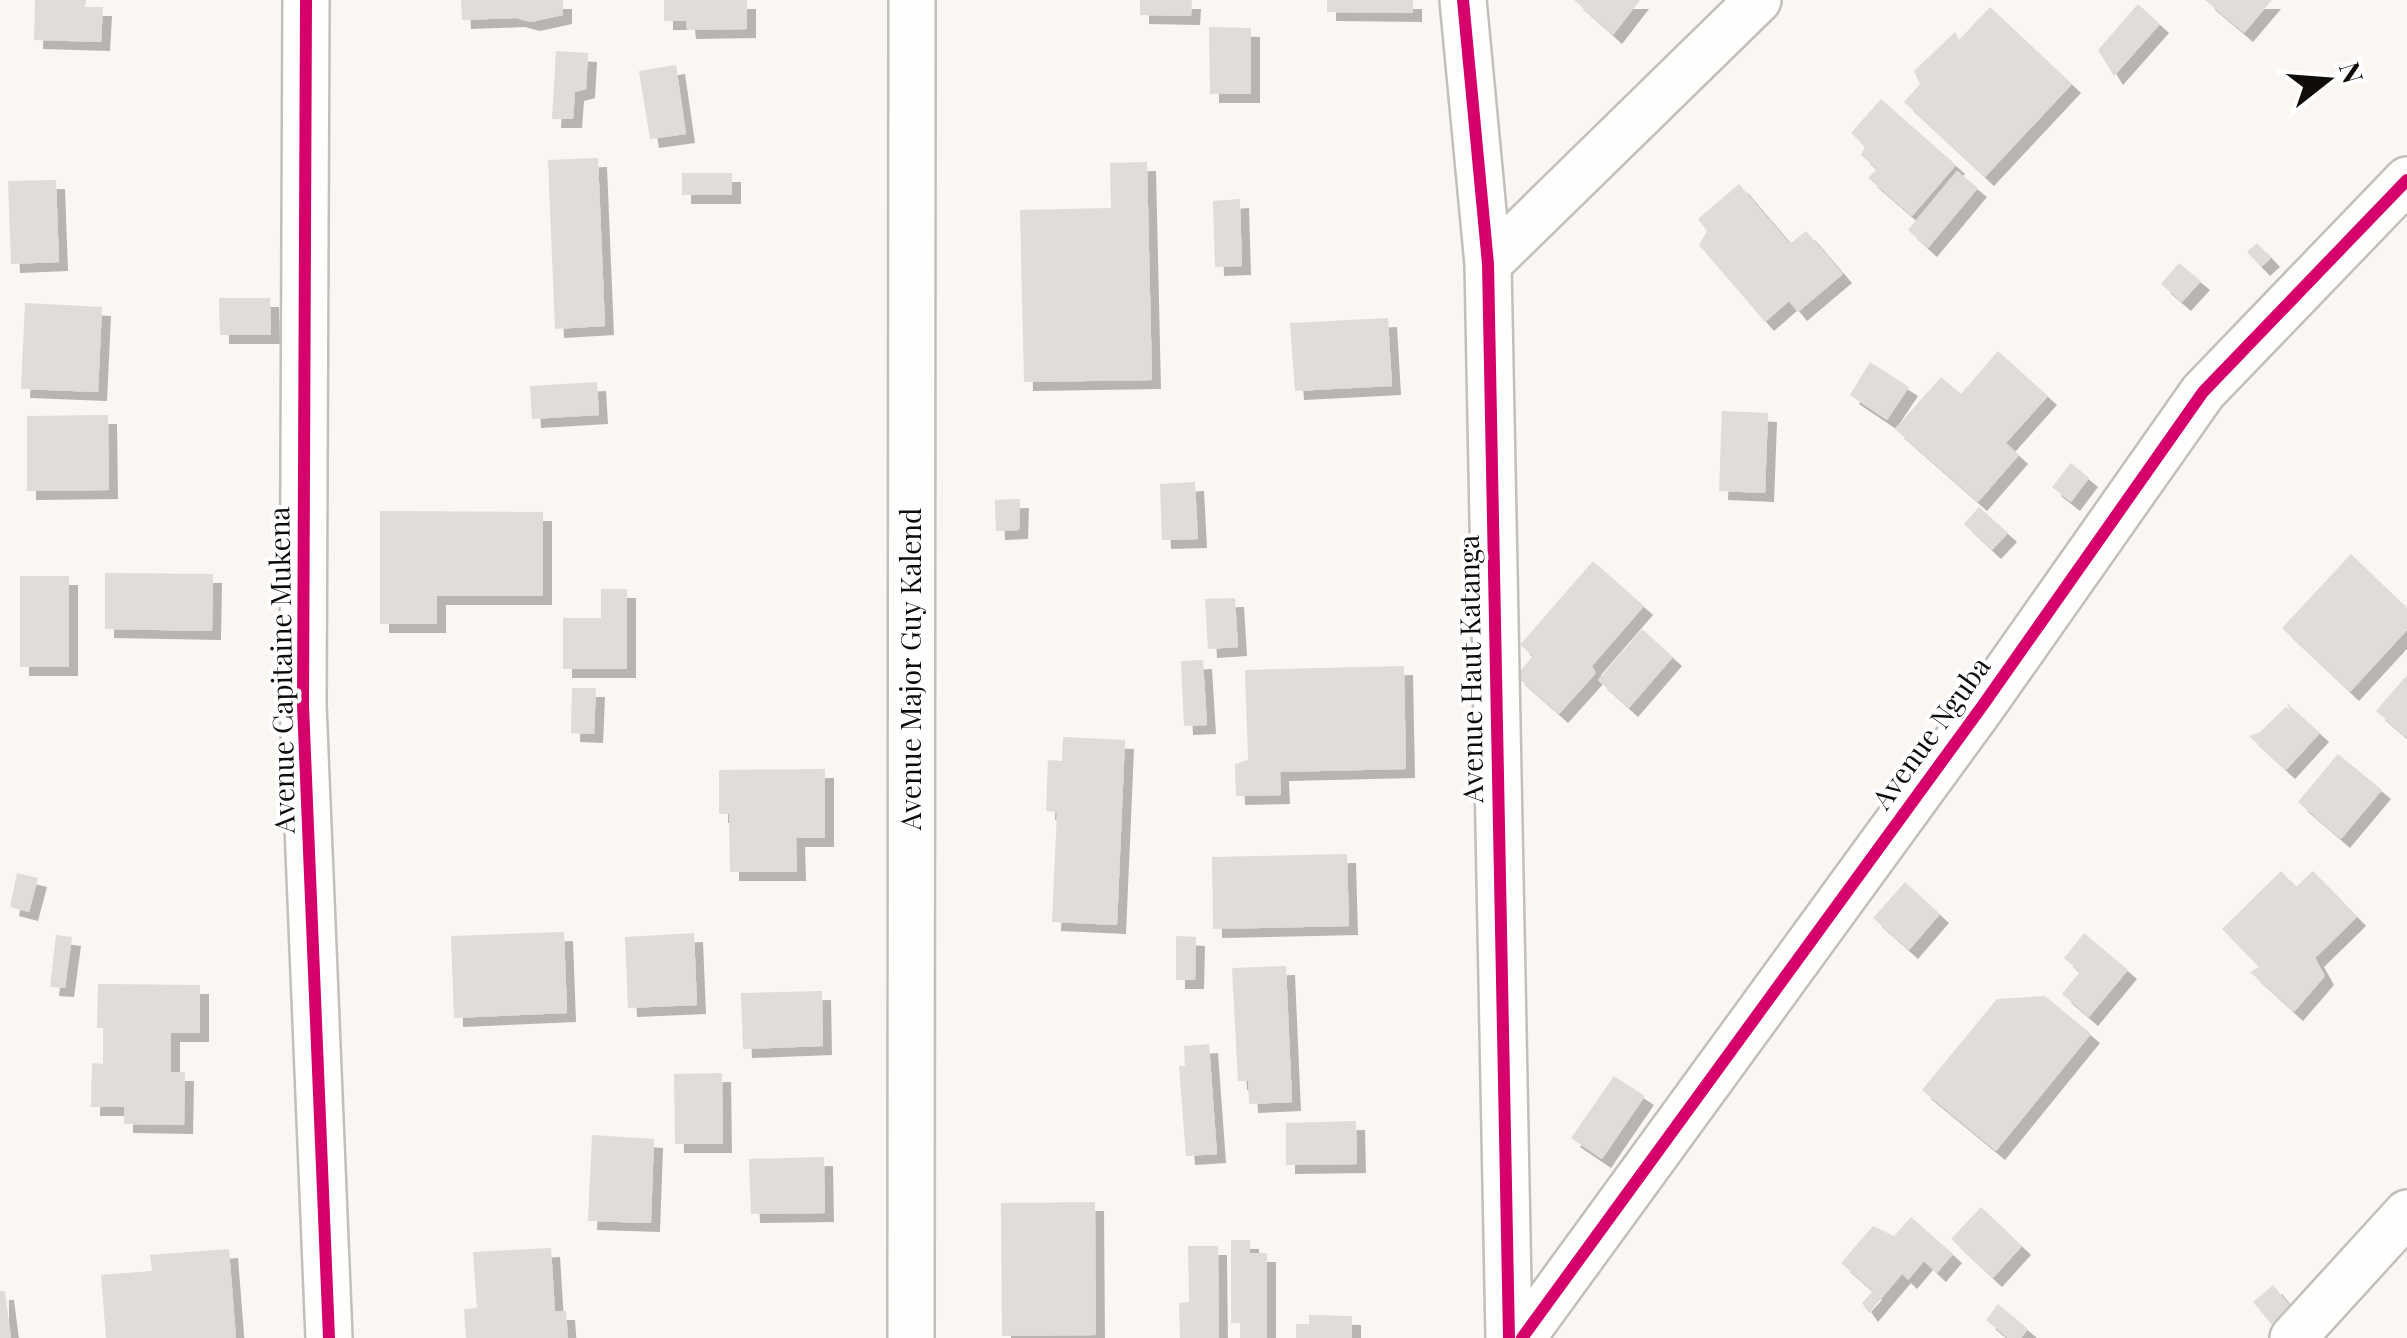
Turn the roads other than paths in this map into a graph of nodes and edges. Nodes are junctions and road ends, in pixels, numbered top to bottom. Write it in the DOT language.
graph roads {
  1 [pos="306,0"];
  2 [pos="912,0"];
  3 [pos="1463,0"];
  4 [pos="1758,0"];
  5 [pos="2407,180"];
  6 [pos="1488,264"];
  7 [pos="2407,1213"];
  8 [pos="329,1338"];
  9 [pos="911,1338"];
  10 [pos="1509,1338"];
  11 [pos="1522,1338"];
  12 [pos="2294,1338"];
  1 -- 8 [label="street, Avenue Capitaine Mukena"];
  2 -- 9 [label="street, Avenue Major Guy Kalend"];
  3 -- 6 [label="street, Avenue Haut Katanga"];
  4 -- 6 [label="street"];
  5 -- 11 [label="street, Avenue Nguba"];
  6 -- 10 [label="street, Avenue Haut Katanga"];
  7 -- 12 [label="street"];
}
